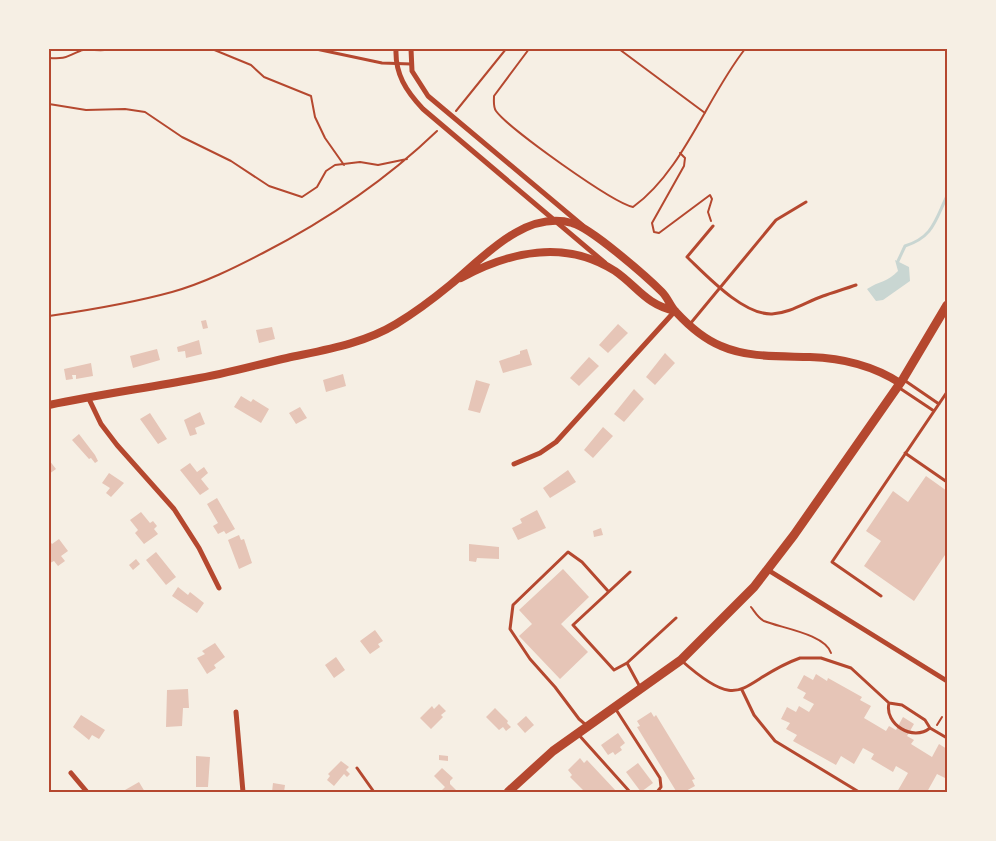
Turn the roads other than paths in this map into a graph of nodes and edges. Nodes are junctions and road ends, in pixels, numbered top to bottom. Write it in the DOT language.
graph roads {
  1 [pos="316,49"];
  2 [pos="396,49"];
  3 [pos="411,49"];
  4 [pos="396,64"];
  5 [pos="411,64"];
  6 [pos="806,202"];
  7 [pos="555,221"];
  8 [pos="713,226"];
  9 [pos="586,228"];
  10 [pos="614,271"];
  11 [pos="451,284"];
  12 [pos="856,286"];
  13 [pos="721,288"];
  14 [pos="947,305"];
  15 [pos="675,311"];
  16 [pos="690,324"];
  17 [pos="900,383"];
  18 [pos="947,392"];
  19 [pos="88,397"];
  20 [pos="939,404"];
  21 [pos="49,405"];
  22 [pos="934,411"];
  23 [pos="905,453"];
  24 [pos="514,464"];
  25 [pos="947,482"];
  26 [pos="768,570"];
  27 [pos="630,572"];
  28 [pos="219,588"];
  29 [pos="608,591"];
  30 [pos="881,596"];
  31 [pos="676,618"];
  32 [pos="682,660"];
  33 [pos="627,664"];
  34 [pos="947,681"];
  35 [pos="642,689"];
  36 [pos="742,690"];
  37 [pos="889,703"];
  38 [pos="615,708"];
  39 [pos="236,712"];
  40 [pos="588,726"];
  41 [pos="930,728"];
  42 [pos="577,733"];
  43 [pos="947,738"];
  44 [pos="357,768"];
  45 [pos="71,773"];
  46 [pos="87,792"];
  47 [pos="243,792"];
  48 [pos="374,792"];
  49 [pos="508,792"];
  50 [pos="630,792"];
  51 [pos="657,792"];
  52 [pos="859,792"];
  1 -- 4 [label="lane"];
  2 -- 4 [label="street"];
  3 -- 5 [label="street"];
  4 -- 5 [label="lane"];
  4 -- 7 [label="street"];
  5 -- 9 [label="street"];
  6 -- 13 [label="lane"];
  7 -- 9 [label="street"];
  7 -- 10 [label="street"];
  7 -- 11 [label="street"];
  8 -- 13 [label="lane"];
  9 -- 15 [label="street"];
  10 -- 11 [label="street"];
  10 -- 15 [label="street"];
  11 -- 19 [label="street"];
  12 -- 13 [label="lane"];
  13 -- 16 [label="lane"];
  14 -- 17 [label="main road"];
  15 -- 16 [label="street"];
  15 -- 24 [label="street"];
  16 -- 17 [label="street"];
  17 -- 20 [label="lane"];
  17 -- 22 [label="lane"];
  17 -- 26 [label="main road"];
  18 -- 20 [label="lane"];
  19 -- 21 [label="street"];
  19 -- 28 [label="street"];
  20 -- 22 [label="lane"];
  22 -- 23 [label="lane"];
  23 -- 25 [label="lane"];
  23 -- 30 [label="lane"];
  26 -- 32 [label="main road"];
  26 -- 34 [label="street"];
  27 -- 29 [label="lane"];
  29 -- 33 [label="lane"];
  29 -- 40 [label="lane"];
  31 -- 33 [label="lane"];
  32 -- 35 [label="main road"];
  32 -- 36 [label="lane"];
  33 -- 35 [label="lane"];
  35 -- 38 [label="main road"];
  36 -- 37 [label="lane"];
  36 -- 52 [label="lane"];
  37 -- 41 [label="lane"];
  37 -- 41 [label="lane"];
  38 -- 40 [label="main road"];
  38 -- 51 [label="lane"];
  39 -- 47 [label="street"];
  40 -- 42 [label="main road"];
  41 -- 43 [label="lane"];
  42 -- 49 [label="main road"];
  42 -- 50 [label="lane"];
  44 -- 48 [label="lane"];
  45 -- 46 [label="street"];
}
